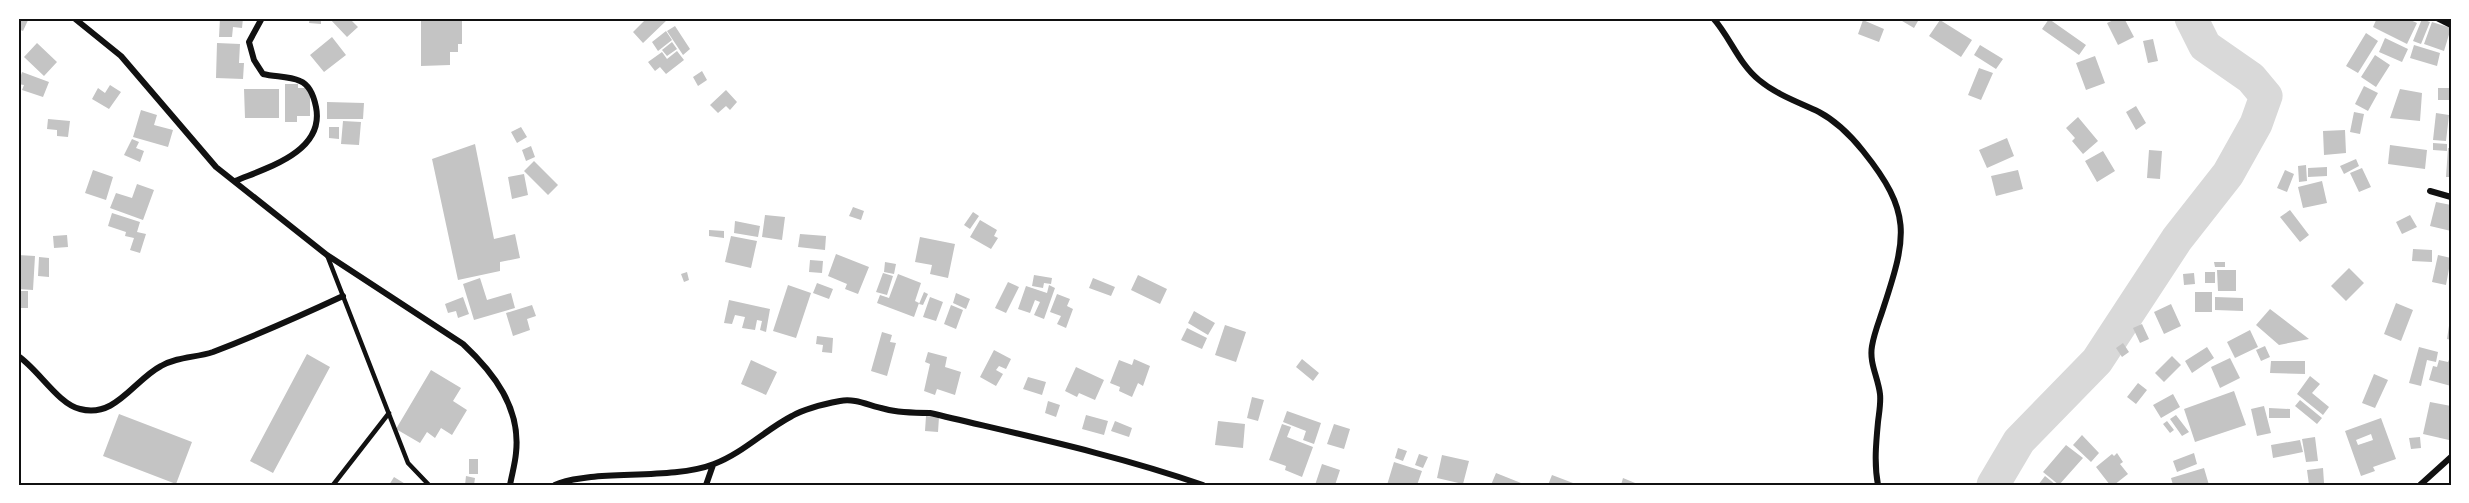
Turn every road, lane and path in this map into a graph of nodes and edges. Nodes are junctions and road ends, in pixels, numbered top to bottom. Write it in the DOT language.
graph roads {
  1 [pos="74,18"];
  2 [pos="262,18"];
  3 [pos="1713,18"];
  4 [pos="2437,18"];
  5 [pos="2451,25"];
  6 [pos="235,181"];
  7 [pos="2430,191"];
  8 [pos="2451,197"];
  9 [pos="327,255"];
  10 [pos="343,296"];
  11 [pos="18,356"];
  12 [pos="389,413"];
  13 [pos="2451,457"];
  14 [pos="713,465"];
  15 [pos="333,485"];
  16 [pos="429,485"];
  17 [pos="510,485"];
  18 [pos="555,485"];
  19 [pos="706,485"];
  20 [pos="1203,485"];
  21 [pos="1878,485"];
  22 [pos="2420,485"];
  1 -- 6 [label="street"];
  2 -- 6 [label="street"];
  3 -- 21 [label="street"];
  4 -- 5 [label="street"];
  6 -- 9 [label="street"];
  7 -- 8 [label="street"];
  9 -- 10 [label="lane"];
  9 -- 17 [label="street"];
  10 -- 11 [label="street"];
  10 -- 12 [label="lane"];
  12 -- 15 [label="lane"];
  12 -- 16 [label="lane"];
  13 -- 22 [label="street"];
  14 -- 18 [label="street"];
  14 -- 19 [label="street"];
  14 -- 20 [label="street"];
}
